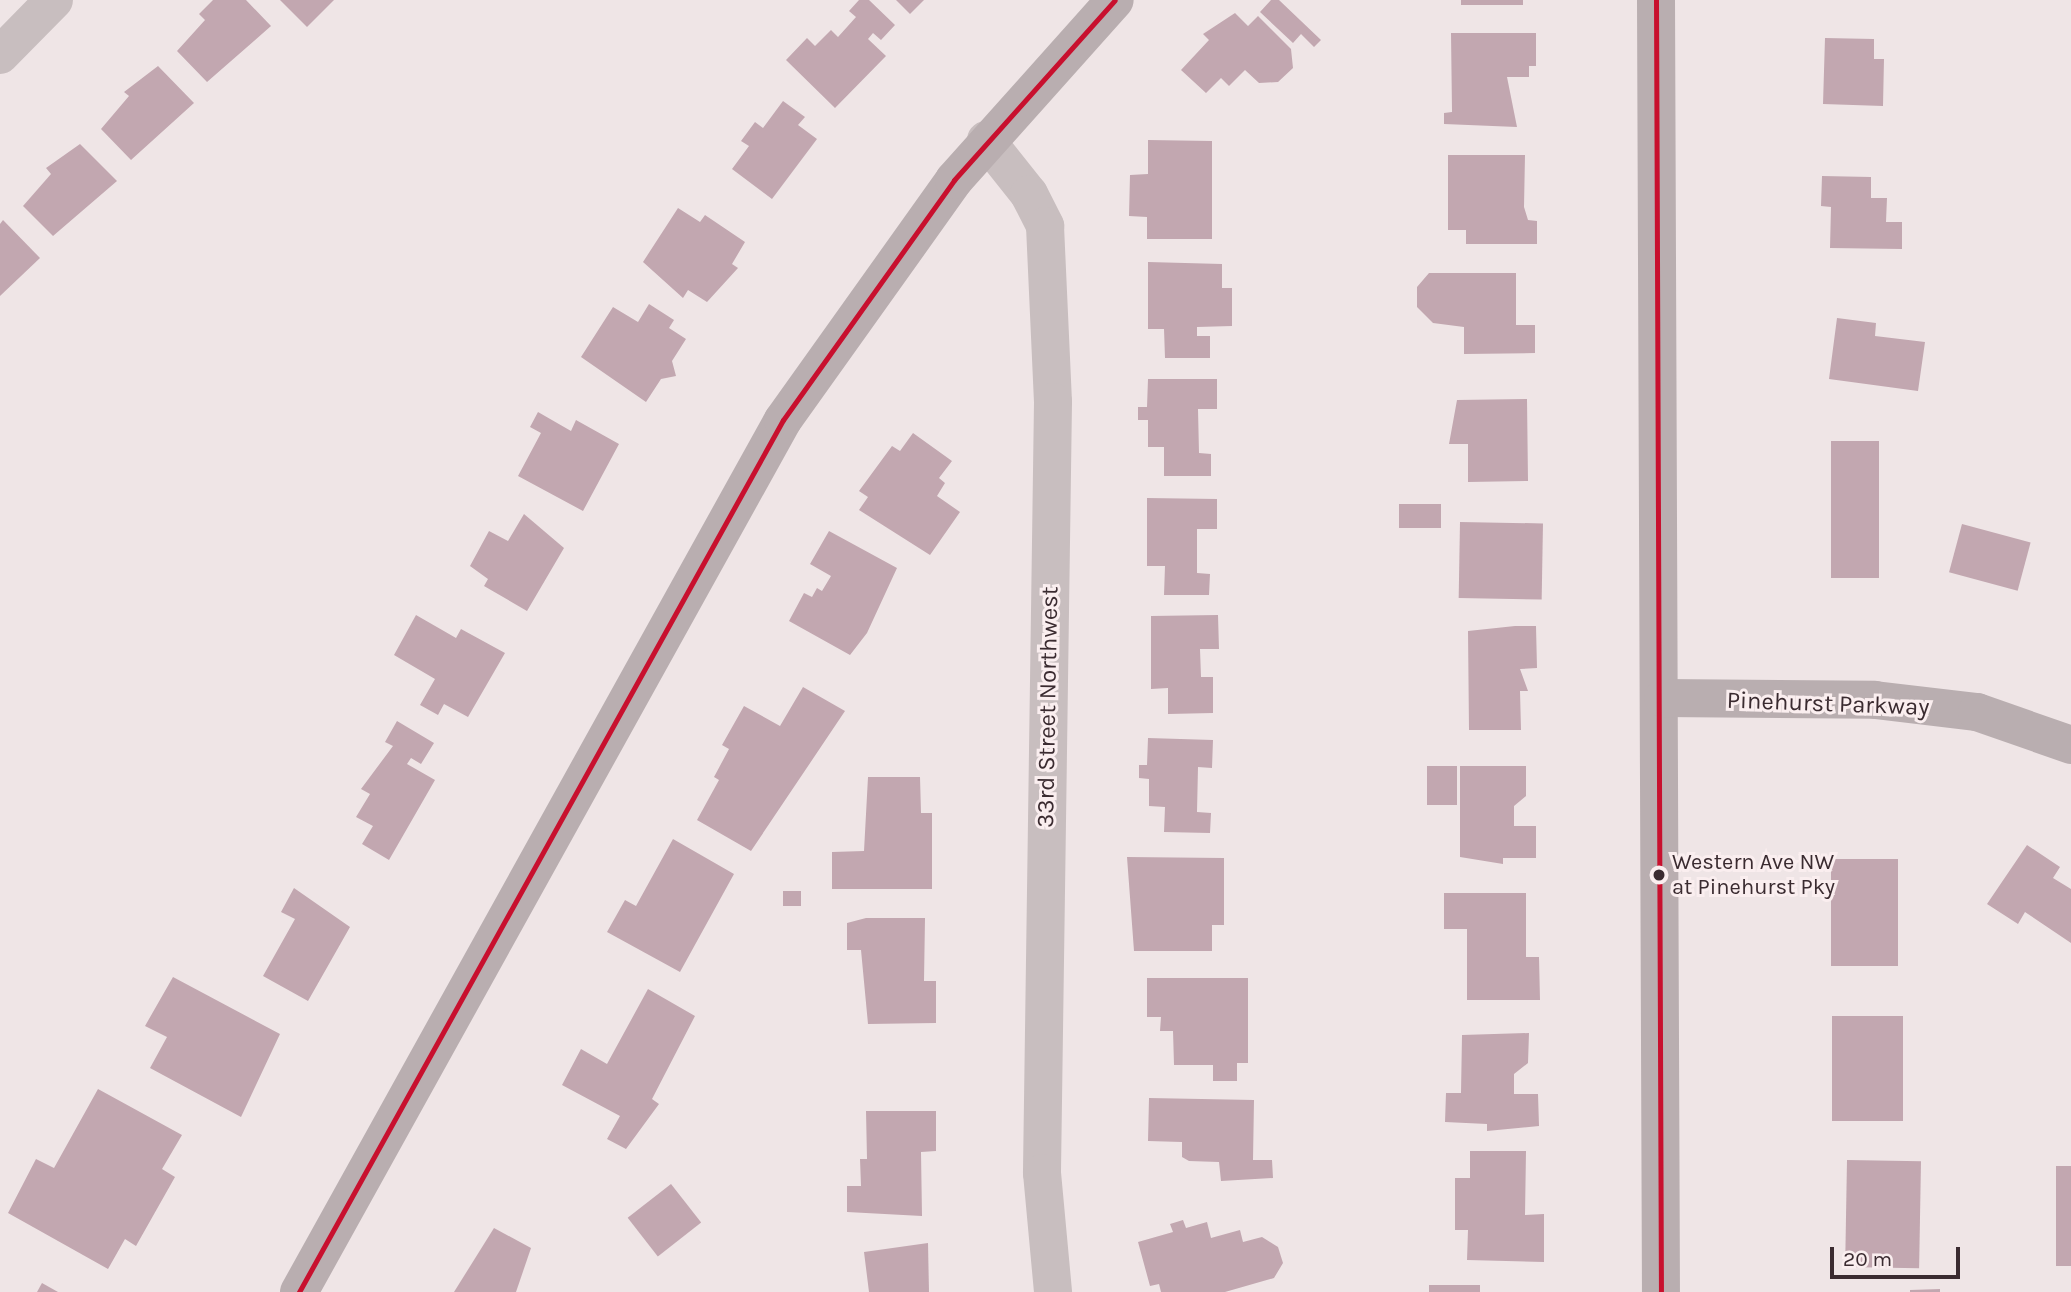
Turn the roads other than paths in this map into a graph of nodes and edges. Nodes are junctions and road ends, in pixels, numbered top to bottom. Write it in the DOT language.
graph roads {
  1 [pos="54,0"];
  2 [pos="1115,0"];
  3 [pos="1656,0"];
  4 [pos="0,55"];
  5 [pos="986,140"];
  6 [pos="1663,698"];
  7 [pos="2071,744"];
  8 [pos="299,1292"];
  9 [pos="1053,1292"];
  10 [pos="1661,1292"];
  1 -- 4 [label="street"];
  2 -- 5 [label="street"];
  3 -- 6 [label="street"];
  5 -- 8 [label="street"];
  5 -- 9 [label="street, 33rd Street Northwest"];
  6 -- 7 [label="street, Pinehurst Parkway"];
  6 -- 10 [label="street"];
}
